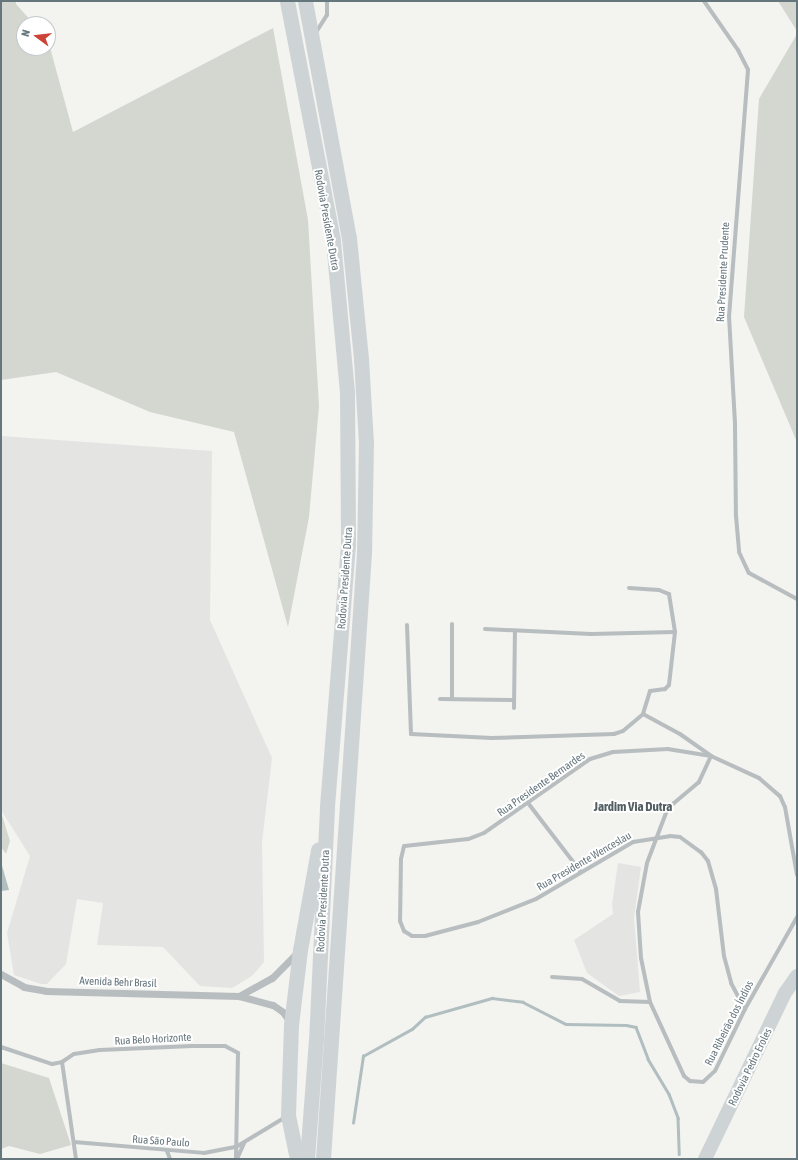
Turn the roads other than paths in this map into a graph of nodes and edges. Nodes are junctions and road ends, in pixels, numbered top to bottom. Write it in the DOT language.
graph roads {
  1 [pos="287,1"];
  2 [pos="305,1"];
  3 [pos="327,1"];
  4 [pos="704,1"];
  5 [pos="311,39"];
  6 [pos="629,588"];
  7 [pos="797,599"];
  8 [pos="452,624"];
  9 [pos="407,625"];
  10 [pos="485,629"];
  11 [pos="515,631"];
  12 [pos="675,632"];
  13 [pos="440,699"];
  14 [pos="452,699"];
  15 [pos="514,700"];
  16 [pos="514,708"];
  17 [pos="643,714"];
  18 [pos="711,756"];
  19 [pos="528,803"];
  20 [pos="327,808"];
  21 [pos="655,837"];
  22 [pos="406,845"];
  23 [pos="581,872"];
  24 [pos="797,875"];
  25 [pos="797,917"];
  26 [pos="300,950"];
  27 [pos="1,974"];
  28 [pos="797,976"];
  29 [pos="552,977"];
  30 [pos="797,991"];
  31 [pos="239,996"];
  32 [pos="650,1002"];
  33 [pos="745,1009"];
  34 [pos="291,1025"];
  35 [pos="1,1048"];
  36 [pos="62,1062"];
  37 [pos="288,1115"];
  38 [pos="74,1142"];
  39 [pos="244,1143"];
  40 [pos="236,1147"];
  41 [pos="167,1151"];
  42 [pos="76,1159"];
  43 [pos="170,1159"];
  44 [pos="236,1159"];
  45 [pos="296,1159"];
  46 [pos="307,1159"];
  47 [pos="323,1159"];
  48 [pos="713,1159"];
  1 -- 20 [label="highway, Rodovia Presidente Dutra"];
  2 -- 5 [label="highway, Rodovia Presidente Dutra"];
  3 -- 5 [label="street"];
  4 -- 7 [label="street, Rua Presidente Prudente"];
  5 -- 47 [label="highway, Rodovia Presidente Dutra"];
  6 -- 12 [label="street"];
  8 -- 14 [label="street"];
  9 -- 17 [label="street"];
  10 -- 11 [label="street"];
  11 -- 12 [label="street"];
  11 -- 15 [label="street"];
  12 -- 17 [label="street"];
  13 -- 14 [label="street"];
  14 -- 15 [label="street"];
  15 -- 16 [label="street"];
  17 -- 18 [label="street"];
  18 -- 19 [label="street, Rua Presidente Bernardes"];
  18 -- 21 [label="street, Rua Ribeirão dos Índios"];
  18 -- 24 [label="street"];
  19 -- 22 [label="street, Rua Presidente Bernardes"];
  19 -- 23 [label="street"];
  20 -- 26 [label="highway"];
  20 -- 46 [label="highway, Rodovia Presidente Dutra"];
  21 -- 23 [label="street, Rua Presidente Wenceslau"];
  21 -- 32 [label="street, Rua Ribeirão dos Índios"];
  21 -- 33 [label="street, Rua Presidente Wenceslau"];
  22 -- 23 [label="street, Rua Presidente Wenceslau"];
  25 -- 33 [label="street, Rua Ribeirão dos Índios"];
  26 -- 31 [label="street"];
  26 -- 34 [label="highway"];
  27 -- 31 [label="street, Avenida Behr Brasil"];
  28 -- 48 [label="highway, Rodovia Pedro Eroles"];
  29 -- 32 [label="street"];
  30 -- 48 [label="highway, Rodovia Pedro Eroles"];
  31 -- 34 [label="street, Avenida Behr Brasil"];
  32 -- 33 [label="street, Rua Ribeirão dos Índios"];
  34 -- 37 [label="highway"];
  35 -- 36 [label="street"];
  36 -- 38 [label="street"];
  36 -- 40 [label="street, Rua Belo Horizonte"];
  37 -- 39 [label="street, Rua São Paulo"];
  37 -- 45 [label="highway"];
  38 -- 41 [label="street, Rua São Paulo"];
  38 -- 42 [label="street"];
  39 -- 40 [label="street, Rua São Paulo"];
  39 -- 44 [label="street"];
  40 -- 41 [label="street, Rua São Paulo"];
  40 -- 44 [label="street, Rua Belo Horizonte"];
  41 -- 43 [label="street"];
}
